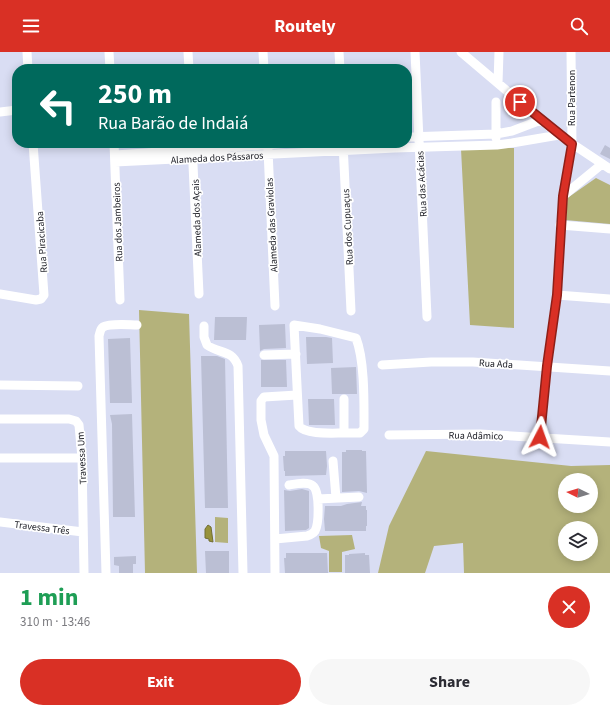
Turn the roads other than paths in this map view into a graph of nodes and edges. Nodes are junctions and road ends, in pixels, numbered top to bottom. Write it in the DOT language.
graph roads {
  1 [pos="27,52"];
  2 [pos="109,52"];
  3 [pos="188,52"];
  4 [pos="263,52"];
  5 [pos="339,52"];
  6 [pos="415,52"];
  7 [pos="461,52"];
  8 [pos="498,52"];
  9 [pos="571,52"];
  10 [pos="28,64"];
  11 [pos="110,64"];
  12 [pos="188,64"];
  13 [pos="264,64"];
  14 [pos="340,64"];
  15 [pos="498,83"];
  16 [pos="496,102"];
  17 [pos="12,111"];
  18 [pos="0,112"];
  19 [pos="541,120"];
  20 [pos="496,134"];
  21 [pos="559,135"];
  22 [pos="419,136"];
  23 [pos="412,137"];
  24 [pos="572,144"];
  25 [pos="497,145"];
  26 [pos="412,147"];
  27 [pos="420,147"];
  28 [pos="33,148"];
  29 [pos="114,148"];
  30 [pos="218,148"];
  31 [pos="268,148"];
  32 [pos="333,148"];
  33 [pos="344,148"];
  34 [pos="193,150"];
  35 [pos="268,154"];
  36 [pos="115,158"];
  37 [pos="606,166"];
  38 [pos="563,196"];
  39 [pos="560,225"];
  40 [pos="610,229"];
  41 [pos="0,294"];
  42 [pos="199,294"];
  43 [pos="557,295"];
  44 [pos="610,299"];
  45 [pos="120,300"];
  46 [pos="275,306"];
  47 [pos="351,311"];
  48 [pos="427,316"];
  49 [pos="137,324"];
  50 [pos="204,326"];
  51 [pos="296,354"];
  52 [pos="264,355"];
  53 [pos="382,365"];
  54 [pos="547,366"];
  55 [pos="610,371"];
  56 [pos="0,385"];
  57 [pos="78,386"];
  58 [pos="297,395"];
  59 [pos="344,399"];
  60 [pos="0,419"];
  61 [pos="344,433"];
  62 [pos="389,435"];
  63 [pos="540,437"];
  64 [pos="610,442"];
  65 [pos="0,458"];
  66 [pos="82,458"];
  67 [pos="333,461"];
  68 [pos="289,485"];
  69 [pos="359,497"];
  70 [pos="336,498"];
  71 [pos="318,499"];
  72 [pos="0,522"];
  73 [pos="83,532"];
  74 [pos="275,539"];
  75 [pos="84,573"];
  76 [pos="106,573"];
  77 [pos="243,573"];
  78 [pos="275,573"];
  1 -- 10 [label="street"];
  2 -- 11 [label="street"];
  3 -- 12 [label="street"];
  4 -- 13 [label="street"];
  5 -- 14 [label="street"];
  6 -- 22 [label="street, Rua das Acácias"];
  7 -- 15 [label="street"];
  8 -- 15 [label="street"];
  9 -- 24 [label="street, Rua Partenon"];
  15 -- 19 [label="street"];
  16 -- 20 [label="street"];
  17 -- 18 [label="street"];
  19 -- 20 [label="street"];
  19 -- 21 [label="street"];
  20 -- 22 [label="street"];
  20 -- 25 [label="street"];
  21 -- 24 [label="street"];
  21 -- 25 [label="street, Alameda dos Pássaros"];
  22 -- 23 [label="street"];
  22 -- 27 [label="street, Rua das Acácias"];
  24 -- 37 [label="street"];
  24 -- 38 [label="street, Rua Partenon"];
  25 -- 27 [label="street, Alameda dos Pássaros"];
  26 -- 27 [label="street, Alameda dos Pássaros"];
  27 -- 48 [label="street, Rua das Acácias"];
  28 -- 41 [label="street, Rua Piracicaba"];
  29 -- 36 [label="street, Rua dos Jambeiros"];
  30 -- 34 [label="street, Alameda dos Pássaros"];
  31 -- 35 [label="street, Alameda das Graviolas"];
  32 -- 35 [label="street, Alameda dos Pássaros"];
  33 -- 47 [label="street, Rua dos Cupuaçus"];
  34 -- 35 [label="street, Alameda dos Pássaros"];
  34 -- 36 [label="street, Alameda dos Pássaros"];
  34 -- 42 [label="street, Alameda dos Açais"];
  35 -- 46 [label="street, Alameda das Graviolas"];
  36 -- 45 [label="street, Rua dos Jambeiros"];
  37 -- 38 [label="street"];
  38 -- 39 [label="street, Rua Partenon"];
  39 -- 40 [label="street"];
  39 -- 43 [label="street, Rua Partenon"];
  43 -- 44 [label="street"];
  43 -- 54 [label="street, Rua Partenon"];
  49 -- 76 [label="street"];
  50 -- 77 [label="street"];
  51 -- 52 [label="street"];
  51 -- 58 [label="street"];
  51 -- 61 [label="street"];
  53 -- 54 [label="street, Rua Ada"];
  54 -- 55 [label="street, Rua Ada"];
  54 -- 63 [label="street, Rua Partenon"];
  56 -- 57 [label="street"];
  58 -- 61 [label="street"];
  58 -- 74 [label="street"];
  59 -- 61 [label="street"];
  60 -- 66 [label="street, Travessa Um"];
  62 -- 63 [label="street, Rua Adâmico"];
  63 -- 64 [label="street, Rua Adâmico"];
  65 -- 66 [label="street"];
  66 -- 73 [label="street, Travessa Um"];
  67 -- 70 [label="street"];
  68 -- 71 [label="street"];
  69 -- 70 [label="street"];
  70 -- 71 [label="street"];
  71 -- 74 [label="street"];
  72 -- 73 [label="street, Travessa Três"];
  73 -- 75 [label="street, Travessa Um"];
  74 -- 78 [label="street"];
}
